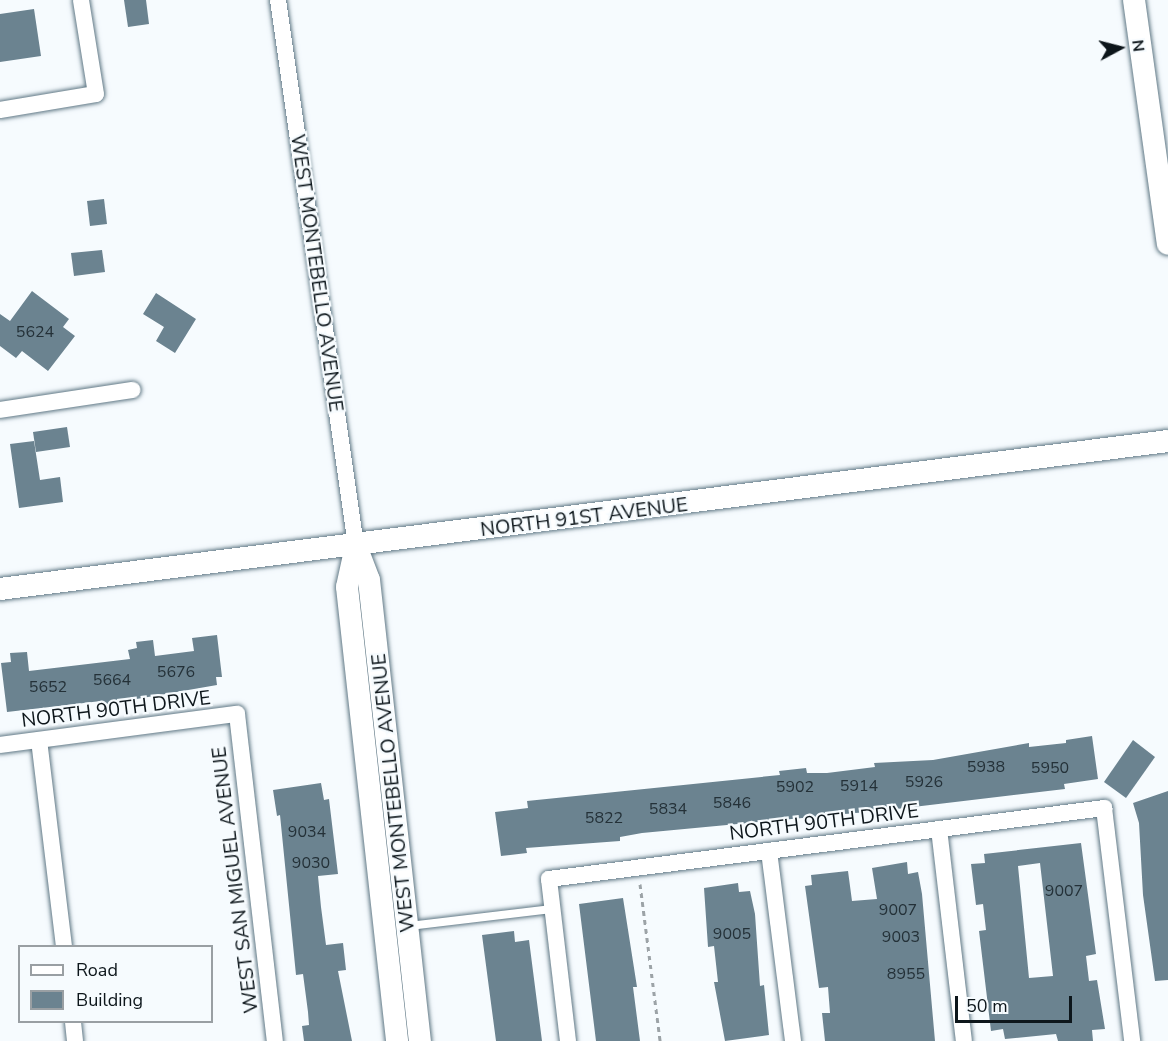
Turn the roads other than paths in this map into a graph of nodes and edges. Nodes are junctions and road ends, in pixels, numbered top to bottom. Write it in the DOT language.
graph roads {
  1 [pos="81,0"];
  2 [pos="278,0"];
  3 [pos="1134,0"];
  4 [pos="0,110"];
  5 [pos="1168,244"];
  6 [pos="132,390"];
  7 [pos="0,411"];
  8 [pos="1168,441"];
  9 [pos="356,546"];
  10 [pos="0,590"];
  11 [pos="237,714"];
  12 [pos="39,740"];
  13 [pos="0,745"];
  14 [pos="939,829"];
  15 [pos="769,851"];
  16 [pos="552,909"];
  17 [pos="407,927"];
  18 [pos="64,945"];
  19 [pos="73,1023"];
  20 [pos="75,1041"];
  21 [pos="276,1041"];
  22 [pos="397,1041"];
  23 [pos="420,1041"];
  24 [pos="568,1041"];
  25 [pos="793,1041"];
  26 [pos="964,1041"];
  27 [pos="1132,1041"];
  1 -- 4 [label="street"];
  2 -- 9 [label="street, WEST MONTEBELLO AVENUE"];
  3 -- 5 [label="main road"];
  6 -- 7 [label="street"];
  8 -- 9 [label="main road, NORTH 91ST AVENUE"];
  9 -- 10 [label="main road, NORTH 91ST AVENUE"];
  9 -- 17 [label="main road, WEST MONTEBELLO AVENUE"];
  9 -- 22 [label="main road, WEST MONTEBELLO AVENUE"];
  11 -- 12 [label="street, NORTH 90TH DRIVE"];
  11 -- 21 [label="street, WEST SAN MIGUEL AVENUE"];
  12 -- 13 [label="street, NORTH 90TH DRIVE"];
  12 -- 18 [label="street"];
  14 -- 15 [label="street, NORTH 90TH DRIVE"];
  14 -- 26 [label="street"];
  14 -- 27 [label="street, NORTH 90TH DRIVE"];
  15 -- 16 [label="street, NORTH 90TH DRIVE"];
  15 -- 25 [label="street"];
  16 -- 17 [label="lane"];
  16 -- 24 [label="street"];
  17 -- 23 [label="main road, WEST MONTEBELLO AVENUE"];
  19 -- 20 [label="street"];
}
